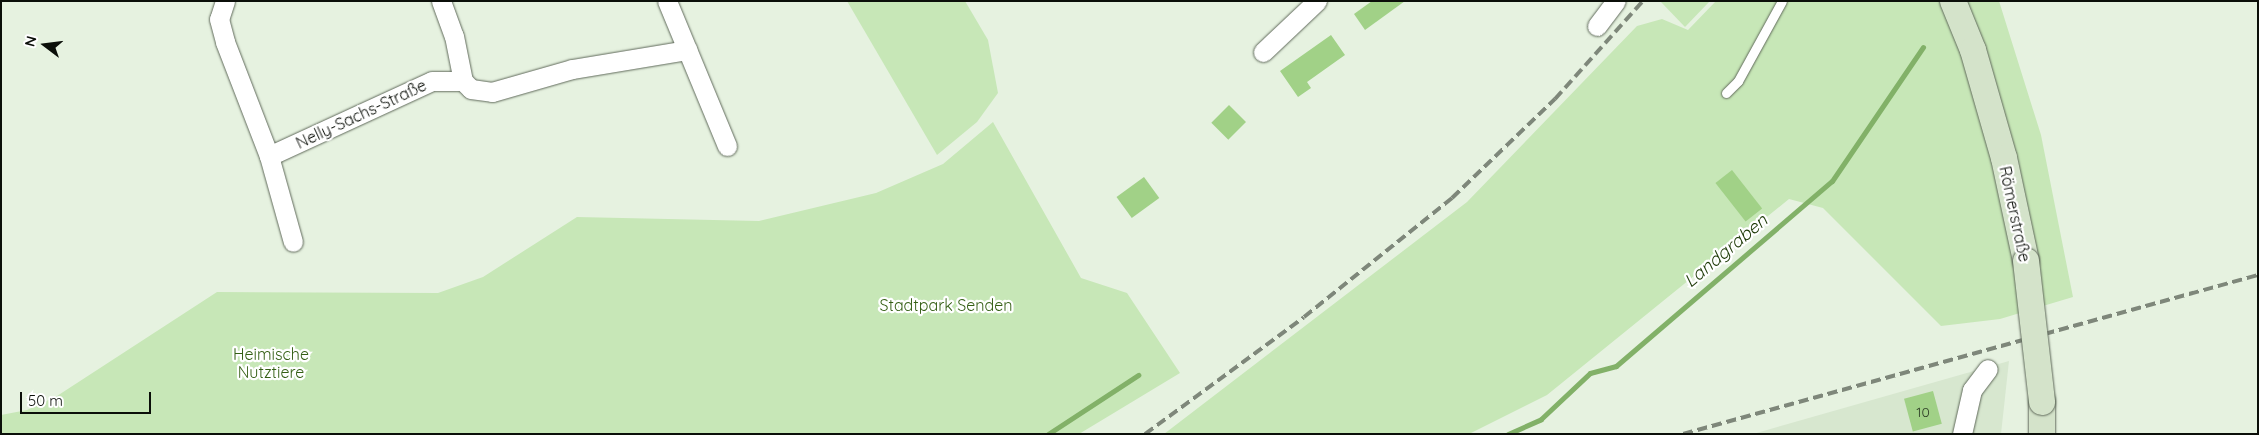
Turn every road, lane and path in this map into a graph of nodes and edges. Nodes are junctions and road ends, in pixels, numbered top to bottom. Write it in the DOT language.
graph roads {
  1 [pos="225,1"];
  2 [pos="441,1"];
  3 [pos="666,1"];
  4 [pos="1317,1"];
  5 [pos="1616,1"];
  6 [pos="1782,1"];
  7 [pos="1952,1"];
  8 [pos="1598,26"];
  9 [pos="687,50"];
  10 [pos="1263,52"];
  11 [pos="463,81"];
  12 [pos="1726,93"];
  13 [pos="727,146"];
  14 [pos="269,156"];
  15 [pos="293,242"];
  16 [pos="1988,369"];
  17 [pos="1962,434"];
  18 [pos="2042,434"];
  1 -- 14 [label="street"];
  2 -- 11 [label="street"];
  3 -- 9 [label="street"];
  4 -- 10 [label="street"];
  5 -- 8 [label="street"];
  6 -- 12 [label="lane"];
  7 -- 18 [label="main road, Römerstraße, bridge"];
  9 -- 11 [label="street, Nelly-Sachs-Straße"];
  9 -- 13 [label="street"];
  11 -- 14 [label="street, Nelly-Sachs-Straße"];
  14 -- 15 [label="street"];
  16 -- 17 [label="street"];
}
